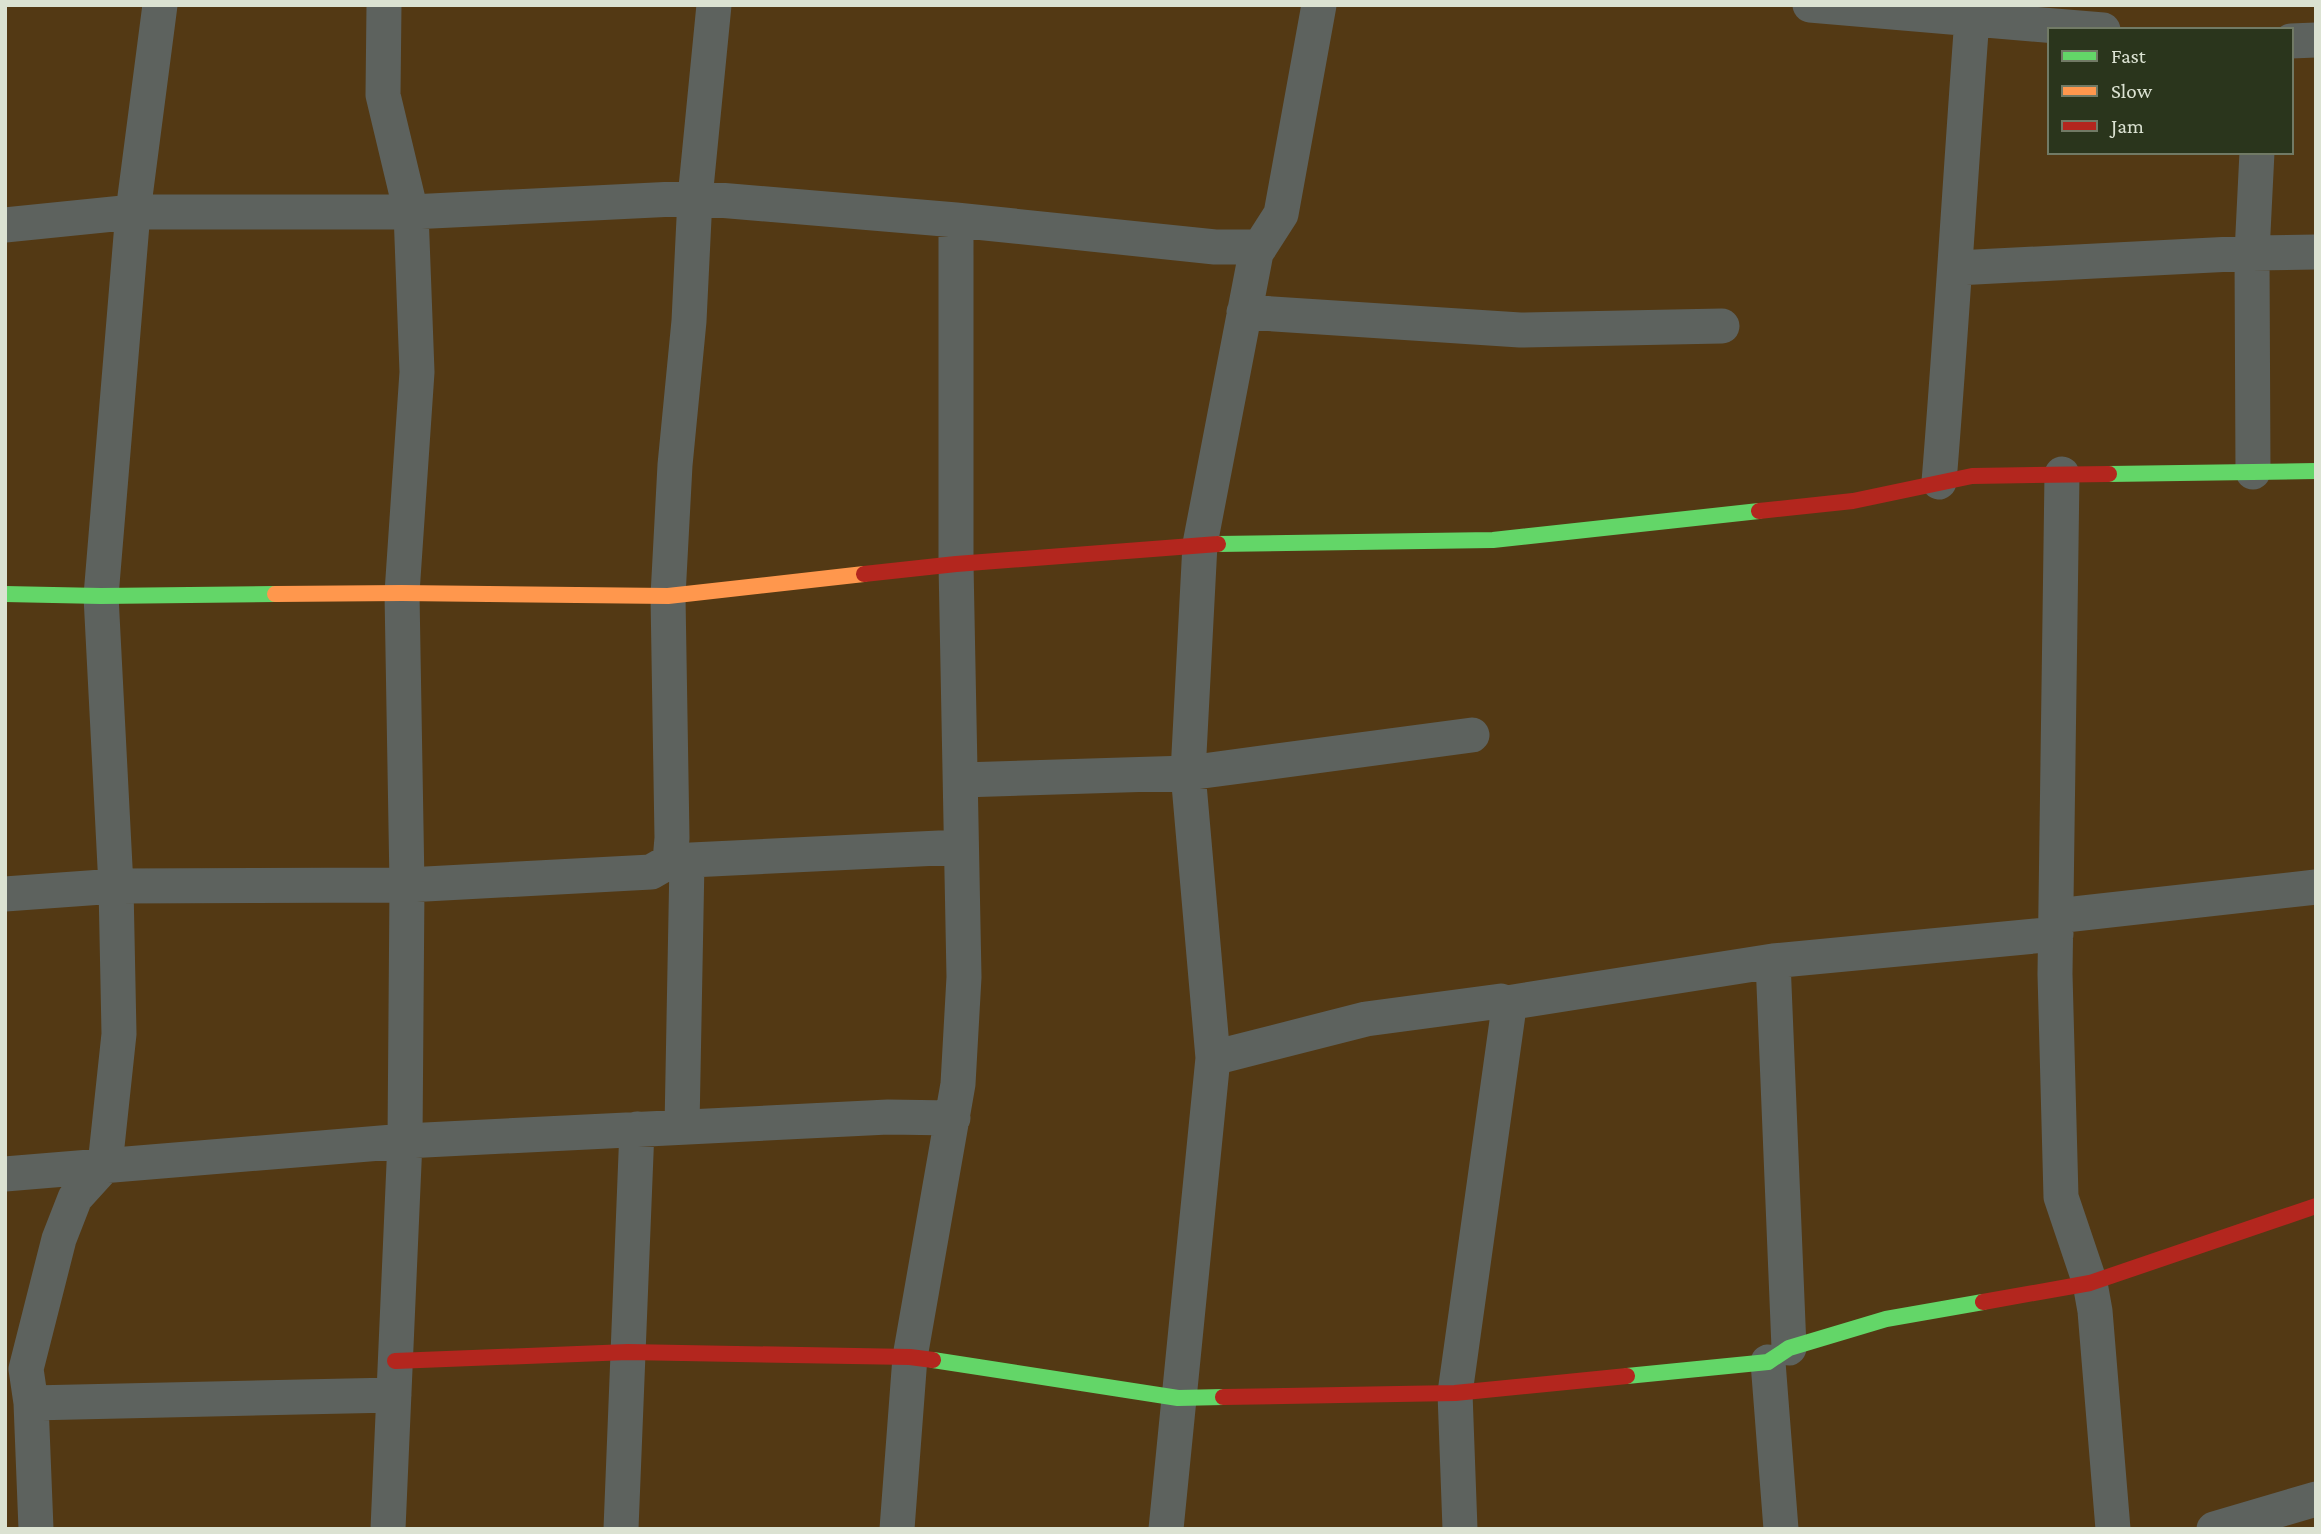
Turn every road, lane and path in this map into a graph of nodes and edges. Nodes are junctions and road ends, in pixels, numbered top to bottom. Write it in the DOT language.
graph roads {
  1 [pos="160,5"];
  2 [pos="384,5"];
  3 [pos="714,5"];
  4 [pos="1319,5"];
  5 [pos="1810,5"];
  6 [pos="1972,12"];
  7 [pos="2088,28"];
  8 [pos="2316,40"];
  9 [pos="2293,41"];
  10 [pos="2257,154"];
  11 [pos="695,198"];
  12 [pos="133,212"];
  13 [pos="411,212"];
  14 [pos="956,220"];
  15 [pos="5,225"];
  16 [pos="1260,247"];
  17 [pos="2316,252"];
  18 [pos="2252,253"];
  19 [pos="1956,268"];
  20 [pos="1244,312"];
  21 [pos="1722,326"];
  22 [pos="2316,471"];
  23 [pos="2253,472"];
  24 [pos="2062,474"];
  25 [pos="1939,482"];
  26 [pos="1200,544"];
  27 [pos="956,564"];
  28 [pos="402,593"];
  29 [pos="5,594"];
  30 [pos="101,596"];
  31 [pos="668,596"];
  32 [pos="1472,735"];
  33 [pos="1188,773"];
  34 [pos="961,780"];
  35 [pos="960,847"];
  36 [pos="678,861"];
  37 [pos="407,885"];
  38 [pos="116,887"];
  39 [pos="2316,887"];
  40 [pos="5,894"];
  41 [pos="2056,925"];
  42 [pos="1773,961"];
  43 [pos="1507,1003"];
  44 [pos="1213,1058"];
  45 [pos="953,1118"];
  46 [pos="682,1127"];
  47 [pos="637,1129"];
  48 [pos="405,1141"];
  49 [pos="105,1166"];
  50 [pos="5,1174"];
  51 [pos="2316,1206"];
  52 [pos="2090,1283"];
  53 [pos="628,1352"];
  54 [pos="1779,1355"];
  55 [pos="910,1357"];
  56 [pos="395,1378"];
  57 [pos="1455,1393"];
  58 [pos="1178,1398"];
  59 [pos="31,1403"];
  60 [pos="2316,1499"];
  61 [pos="36,1529"];
  62 [pos="388,1529"];
  63 [pos="621,1529"];
  64 [pos="898,1529"];
  65 [pos="1166,1529"];
  66 [pos="1460,1529"];
  67 [pos="1781,1529"];
  68 [pos="2113,1529"];
  69 [pos="2214,1529"];
  1 -- 12 [label="street"];
  2 -- 13 [label="street"];
  3 -- 11 [label="street"];
  4 -- 16 [label="street"];
  5 -- 6 [label="street"];
  6 -- 7 [label="street"];
  6 -- 19 [label="street"];
  8 -- 9 [label="street"];
  10 -- 18 [label="street"];
  11 -- 13 [label="street"];
  11 -- 14 [label="street"];
  11 -- 31 [label="street"];
  12 -- 13 [label="street"];
  12 -- 15 [label="street"];
  12 -- 30 [label="street"];
  13 -- 28 [label="street"];
  14 -- 16 [label="street"];
  14 -- 27 [label="street"];
  16 -- 20 [label="street"];
  17 -- 18 [label="street"];
  18 -- 19 [label="street"];
  18 -- 23 [label="street"];
  19 -- 25 [label="street"];
  20 -- 21 [label="street"];
  20 -- 26 [label="street"];
  22 -- 23 [label="street"];
  23 -- 24 [label="street"];
  24 -- 25 [label="street"];
  24 -- 41 [label="street"];
  25 -- 26 [label="street"];
  26 -- 27 [label="street"];
  26 -- 33 [label="street"];
  27 -- 31 [label="street"];
  27 -- 34 [label="street"];
  28 -- 30 [label="street"];
  28 -- 31 [label="street"];
  28 -- 37 [label="street"];
  29 -- 30 [label="street"];
  30 -- 38 [label="street"];
  31 -- 36 [label="street"];
  32 -- 33 [label="street"];
  33 -- 34 [label="street"];
  33 -- 44 [label="street"];
  34 -- 35 [label="street"];
  35 -- 36 [label="street"];
  35 -- 45 [label="street"];
  36 -- 37 [label="street"];
  36 -- 46 [label="street"];
  37 -- 38 [label="street"];
  37 -- 48 [label="street"];
  38 -- 40 [label="street"];
  38 -- 49 [label="street"];
  39 -- 41 [label="street"];
  41 -- 42 [label="street"];
  41 -- 52 [label="street"];
  42 -- 43 [label="street"];
  42 -- 54 [label="street"];
  43 -- 44 [label="street"];
  43 -- 57 [label="street"];
  44 -- 58 [label="street"];
  45 -- 46 [label="street"];
  45 -- 55 [label="street"];
  46 -- 47 [label="street"];
  47 -- 48 [label="street"];
  47 -- 53 [label="street"];
  48 -- 49 [label="street"];
  48 -- 56 [label="street"];
  49 -- 50 [label="street"];
  49 -- 59 [label="street"];
  51 -- 52 [label="street"];
  52 -- 54 [label="street"];
  52 -- 68 [label="street"];
  53 -- 55 [label="street"];
  53 -- 56 [label="street"];
  53 -- 63 [label="street"];
  54 -- 57 [label="street"];
  54 -- 67 [label="street"];
  55 -- 58 [label="street"];
  55 -- 64 [label="street"];
  56 -- 59 [label="street"];
  56 -- 62 [label="street"];
  57 -- 58 [label="street"];
  57 -- 66 [label="street"];
  58 -- 65 [label="street"];
  59 -- 61 [label="street"];
  60 -- 69 [label="street"];
}
